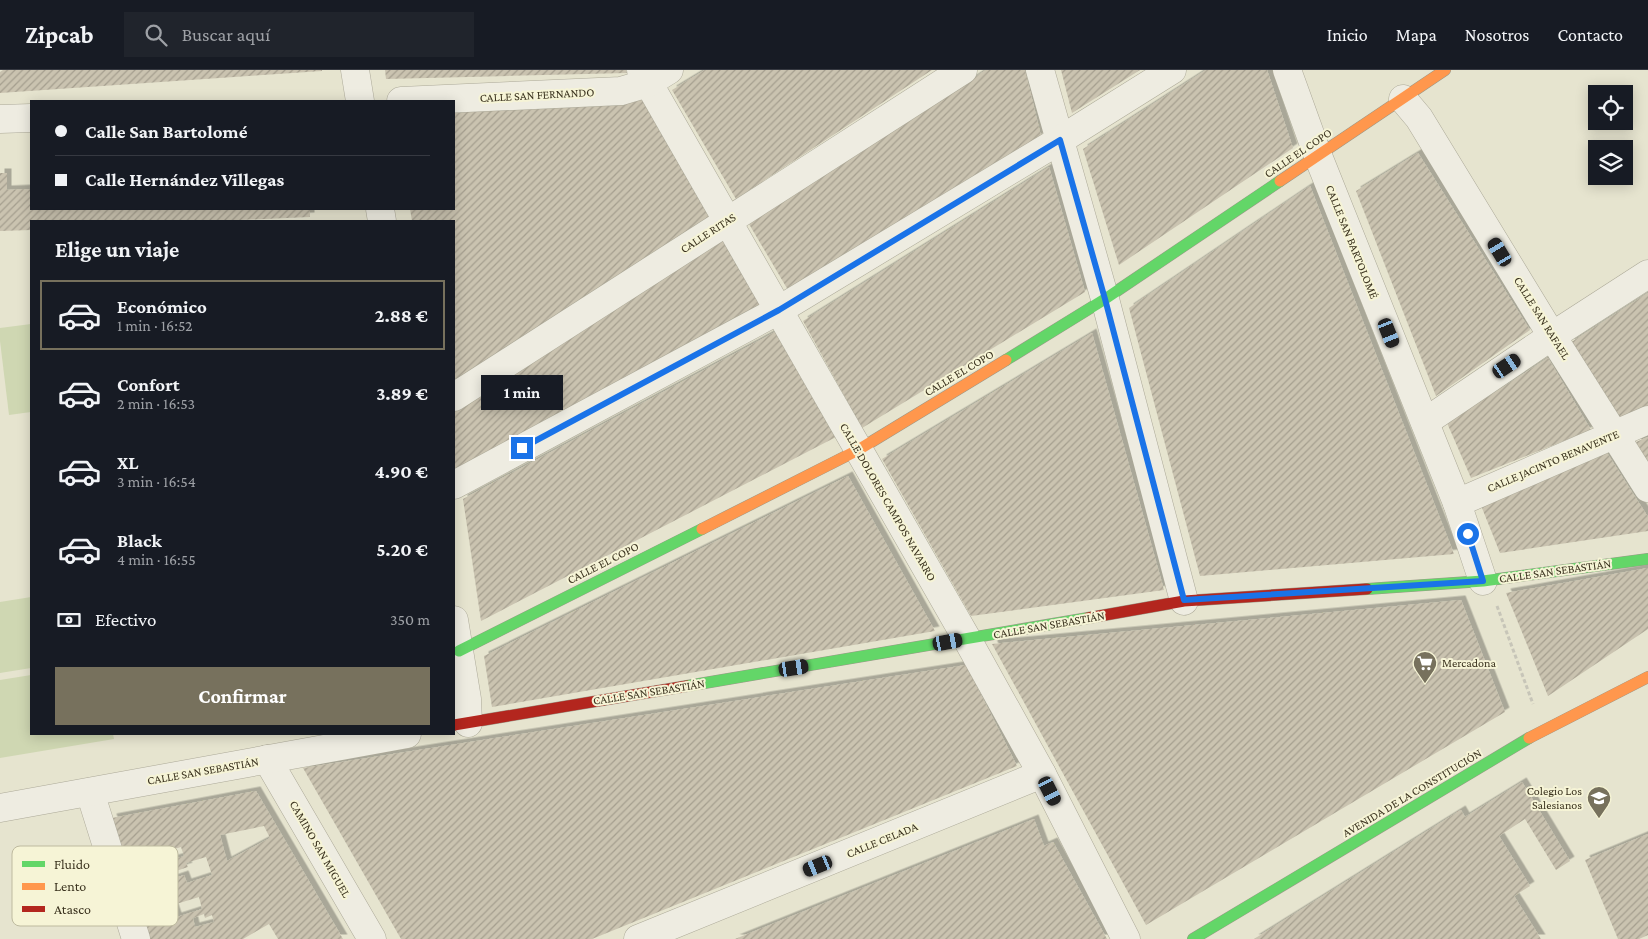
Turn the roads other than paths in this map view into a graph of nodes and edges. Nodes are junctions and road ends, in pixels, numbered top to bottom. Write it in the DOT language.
graph roads {
  1 [pos="356,70"];
  2 [pos="963,70"];
  3 [pos="1040,70"];
  4 [pos="1172,70"];
  5 [pos="1287,70"];
  6 [pos="1445,70"];
  7 [pos="653,74"];
  8 [pos="1403,99"];
  9 [pos="360,100"];
  10 [pos="423,100"];
  11 [pos="30,118"];
  12 [pos="0,119"];
  13 [pos="1060,140"];
  14 [pos="1318,156"];
  15 [pos="727,220"];
  16 [pos="1648,274"];
  17 [pos="1105,299"];
  18 [pos="779,310"];
  19 [pos="1552,336"];
  20 [pos="455,396"];
  21 [pos="1648,420"];
  22 [pos="1425,422"];
  23 [pos="1615,434"];
  24 [pos="858,450"];
  25 [pos="455,484"];
  26 [pos="1648,488"];
  27 [pos="1457,503"];
  28 [pos="1648,558"];
  29 [pos="1483,581"];
  30 [pos="1184,600"];
  31 [pos="455,626"];
  32 [pos="967,639"];
  33 [pos="459,651"];
  34 [pos="1648,677"];
  35 [pos="461,724"];
  36 [pos="401,735"];
  37 [pos="267,759"];
  38 [pos="1042,774"];
  39 [pos="90,792"];
  40 [pos="0,808"];
  41 [pos="107,846"];
  42 [pos="132,926"];
  43 [pos="136,939"];
  44 [pos="372,939"];
  45 [pos="638,939"];
  46 [pos="1126,939"];
  47 [pos="1193,939"];
  1 -- 9 [label="street"];
  2 -- 15 [label="street, CALLE RITAS"];
  3 -- 13 [label="street"];
  4 -- 13 [label="street"];
  5 -- 14 [label="street, CALLE SAN BARTOLOMÉ"];
  6 -- 8 [label="street, CALLE EL COPO"];
  7 -- 10 [label="street, CALLE SAN FERNANDO"];
  7 -- 15 [label="street, CALLE DOLORES CAMPOS NAVARRO"];
  8 -- 14 [label="street, CALLE EL COPO"];
  8 -- 19 [label="street, CALLE SAN RAFAEL"];
  11 -- 12 [label="street"];
  13 -- 17 [label="street"];
  13 -- 18 [label="street"];
  14 -- 17 [label="street, CALLE EL COPO"];
  14 -- 22 [label="street, CALLE SAN BARTOLOMÉ"];
  15 -- 18 [label="street, CALLE DOLORES CAMPOS NAVARRO"];
  15 -- 20 [label="street, CALLE RITAS"];
  16 -- 19 [label="street"];
  17 -- 24 [label="street, CALLE EL COPO"];
  17 -- 30 [label="street"];
  18 -- 24 [label="street, CALLE DOLORES CAMPOS NAVARRO"];
  18 -- 25 [label="street"];
  19 -- 22 [label="street"];
  19 -- 23 [label="street, CALLE SAN RAFAEL"];
  21 -- 23 [label="street, CALLE JACINTO BENAVENTE"];
  22 -- 27 [label="street, CALLE SAN BARTOLOMÉ"];
  23 -- 26 [label="street, CALLE SAN RAFAEL"];
  23 -- 27 [label="street, CALLE JACINTO BENAVENTE"];
  24 -- 32 [label="street, CALLE DOLORES CAMPOS NAVARRO"];
  24 -- 33 [label="street, CALLE EL COPO"];
  27 -- 29 [label="street, CALLE SAN BARTOLOMÉ"];
  28 -- 29 [label="street, CALLE SAN SEBASTIÁN"];
  29 -- 30 [label="street, CALLE SAN SEBASTIÁN"];
  30 -- 32 [label="street, CALLE SAN SEBASTIÁN"];
  31 -- 33 [label="street"];
  32 -- 35 [label="street, CALLE SAN SEBASTIÁN"];
  32 -- 38 [label="street, CALLE DOLORES CAMPOS NAVARRO"];
  33 -- 35 [label="street"];
  34 -- 47 [label="street, AVENIDA DE LA CONSTITUCIÓN"];
  36 -- 37 [label="street, CALLE SAN SEBASTIÁN"];
  37 -- 39 [label="street, CALLE SAN SEBASTIÁN"];
  37 -- 44 [label="street, CAMINO SAN MIGUEL"];
  38 -- 45 [label="street, CALLE CELADA"];
  38 -- 46 [label="street, CALLE DOLORES CAMPOS NAVARRO"];
  39 -- 40 [label="street, CALLE SAN SEBASTIÁN"];
  39 -- 41 [label="street"];
  42 -- 43 [label="street"];
}
